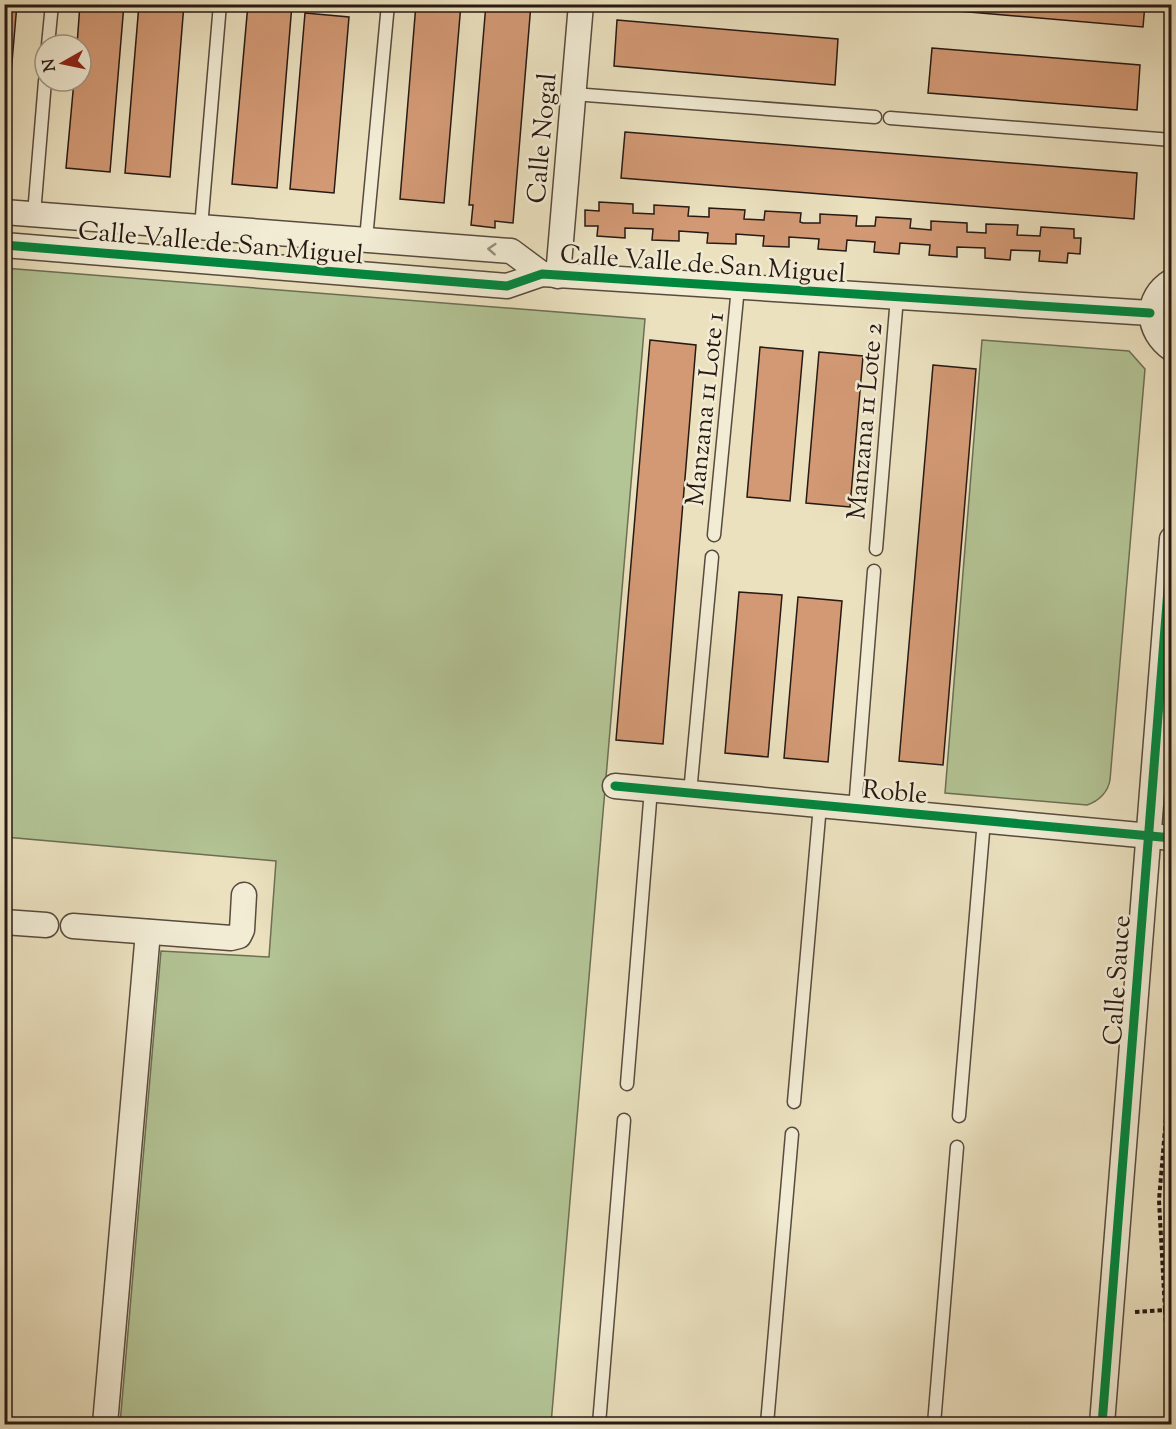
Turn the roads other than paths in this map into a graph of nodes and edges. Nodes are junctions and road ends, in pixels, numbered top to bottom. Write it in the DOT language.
graph roads {
  1 [pos="52,4"];
  2 [pos="220,4"];
  3 [pos="388,4"];
  4 [pos="581,4"];
  5 [pos="49,33"];
  6 [pos="44,93"];
  7 [pos="573,94"];
  8 [pos="875,117"];
  9 [pos="890,118"];
  10 [pos="1172,140"];
  11 [pos="4,212"];
  12 [pos="34,214"];
  13 [pos="201,227"];
  14 [pos="366,239"];
  15 [pos="4,245"];
  16 [pos="550,275"];
  17 [pos="1172,281"];
  18 [pos="738,287"];
  19 [pos="897,297"];
  20 [pos="1150,313"];
  21 [pos="1172,349"];
  22 [pos="714,536"];
  23 [pos="1172,539"];
  24 [pos="876,549"];
  25 [pos="712,557"];
  26 [pos="874,571"];
  27 [pos="615,786"];
  28 [pos="651,789"];
  29 [pos="690,793"];
  30 [pos="820,805"];
  31 [pos="855,808"];
  32 [pos="984,820"];
  33 [pos="1160,837"];
  34 [pos="244,895"];
  35 [pos="4,922"];
  36 [pos="46,925"];
  37 [pos="73,926"];
  38 [pos="148,932"];
  39 [pos="627,1084"];
  40 [pos="794,1101"];
  41 [pos="959,1116"];
  42 [pos="624,1120"];
  43 [pos="792,1134"];
  44 [pos="957,1147"];
  45 [pos="105,1425"];
  46 [pos="599,1425"];
  47 [pos="767,1425"];
  48 [pos="934,1425"];
  49 [pos="1102,1425"];
  1 -- 5 [label="lane"];
  2 -- 13 [label="lane"];
  3 -- 14 [label="lane"];
  4 -- 7 [label="street, Calle Nogal"];
  6 -- 12 [label="lane"];
  7 -- 8 [label="lane"];
  7 -- 16 [label="street, Calle Nogal"];
  9 -- 10 [label="lane"];
  11 -- 12 [label="street, Calle Valle de San Miguel"];
  12 -- 13 [label="street, Calle Valle de San Miguel"];
  13 -- 14 [label="street, Calle Valle de San Miguel"];
  16 -- 14 [label="street, Calle Valle de San Miguel, one-way"];
  15 -- 16 [label="street, Calle Valle de San Miguel"];
  16 -- 18 [label="street, Calle Valle de San Miguel"];
  17 -- 20 [label="street"];
  18 -- 19 [label="street, Calle Valle de San Miguel"];
  18 -- 22 [label="lane, Manzana 11 Lote 1"];
  19 -- 20 [label="street, Calle Valle de San Miguel"];
  19 -- 24 [label="lane, Manzana 11 Lote 2"];
  20 -- 21 [label="street"];
  23 -- 33 [label="street, Calle Sauce"];
  25 -- 29 [label="lane"];
  26 -- 31 [label="lane"];
  27 -- 28 [label="street, Roble"];
  28 -- 29 [label="street, Roble"];
  28 -- 39 [label="lane"];
  29 -- 30 [label="street, Roble"];
  30 -- 31 [label="street, Roble"];
  30 -- 40 [label="lane"];
  31 -- 32 [label="street, Roble"];
  32 -- 33 [label="street, Roble"];
  32 -- 41 [label="lane"];
  33 -- 49 [label="street, Calle Sauce"];
  34 -- 38 [label="street"];
  35 -- 36 [label="street"];
  37 -- 38 [label="street"];
  38 -- 45 [label="street"];
  42 -- 46 [label="lane"];
  43 -- 47 [label="lane"];
  44 -- 48 [label="lane"];
}
